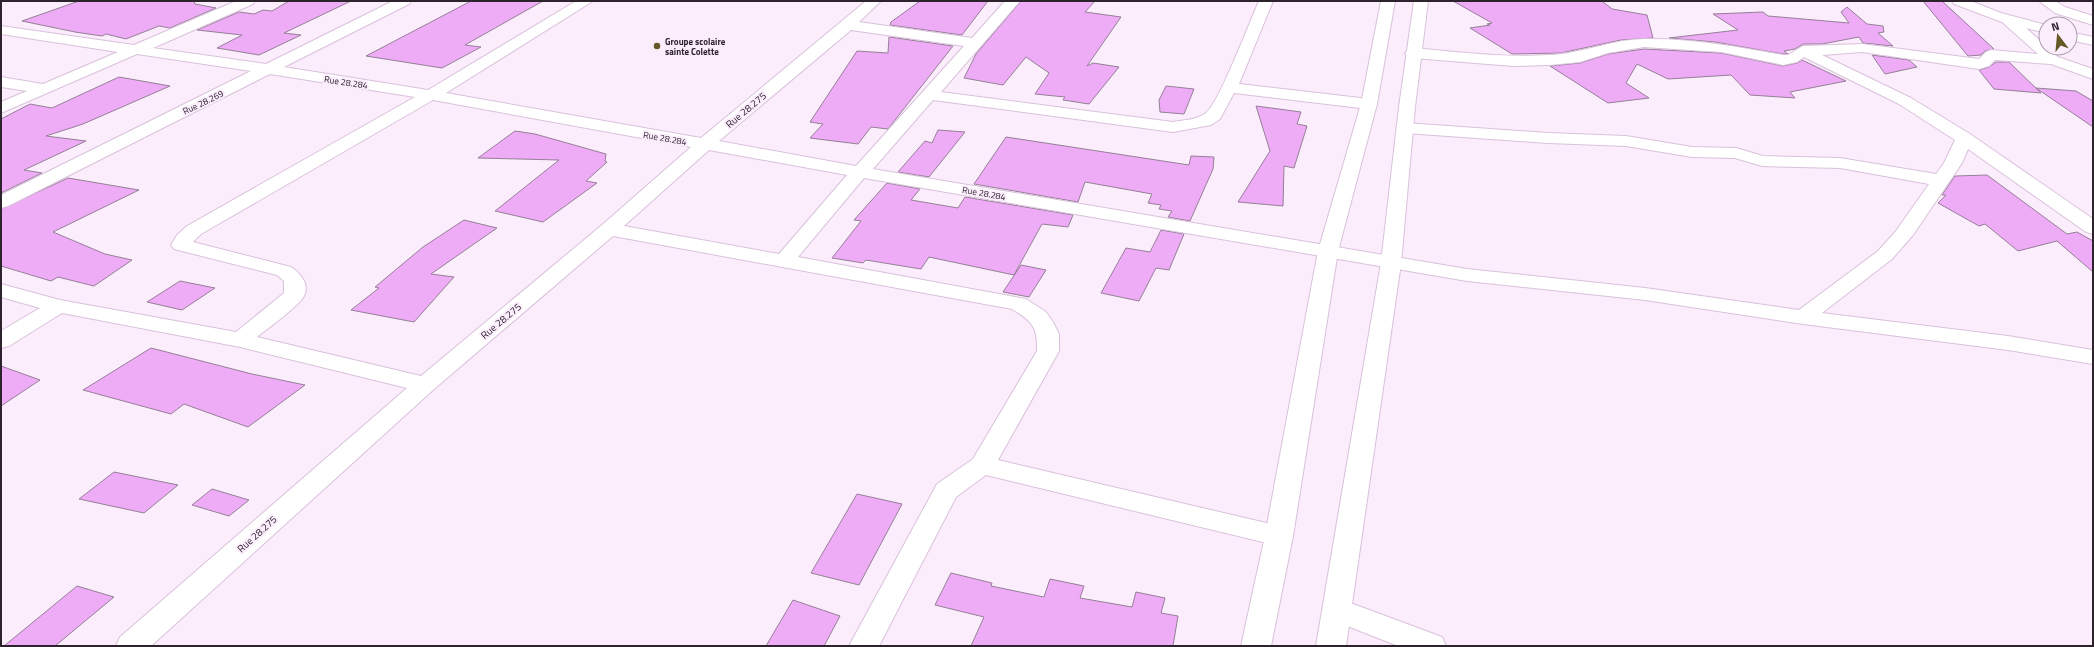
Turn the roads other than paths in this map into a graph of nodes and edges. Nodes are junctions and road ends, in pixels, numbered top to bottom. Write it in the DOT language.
graph roads {
  1 [pos="248,1"];
  2 [pos="404,1"];
  3 [pos="586,1"];
  4 [pos="874,1"];
  5 [pos="1013,1"];
  6 [pos="1266,1"];
  7 [pos="1388,1"];
  8 [pos="1421,1"];
  9 [pos="1958,1"];
  10 [pos="2046,1"];
  11 [pos="2007,20"];
  12 [pos="2093,21"];
  13 [pos="848,25"];
  14 [pos="2038,28"];
  15 [pos="1,30"];
  16 [pos="2078,38"];
  17 [pos="2093,41"];
  18 [pos="974,43"];
  19 [pos="135,50"];
  20 [pos="1803,51"];
  21 [pos="1413,53"];
  22 [pos="2054,60"];
  23 [pos="268,69"];
  24 [pos="2093,74"];
  25 [pos="1,82"];
  26 [pos="1229,88"];
  27 [pos="44,89"];
  28 [pos="431,95"];
  29 [pos="930,95"];
  30 [pos="1369,104"];
  31 [pos="1,108"];
  32 [pos="1405,128"];
  33 [pos="1964,138"];
  34 [pos="704,145"];
  35 [pos="860,172"];
  36 [pos="1941,180"];
  37 [pos="1,202"];
  38 [pos="2093,228"];
  39 [pos="609,229"];
  40 [pos="1328,251"];
  41 [pos="784,262"];
  42 [pos="1392,263"];
  43 [pos="1,290"];
  44 [pos="58,306"];
  45 [pos="1802,317"];
  46 [pos="240,340"];
  47 [pos="1,341"];
  48 [pos="2093,357"];
  49 [pos="425,385"];
  50 [pos="982,465"];
  51 [pos="1279,536"];
  52 [pos="1337,610"];
  53 [pos="131,646"];
  54 [pos="864,646"];
  55 [pos="1256,646"];
  56 [pos="1331,646"];
  57 [pos="1431,646"];
  1 -- 19 [label="street"];
  2 -- 23 [label="street, Rue 28.269"];
  3 -- 28 [label="street"];
  4 -- 13 [label="street, Rue 28.275"];
  5 -- 18 [label="street"];
  6 -- 26 [label="street"];
  7 -- 30 [label="street"];
  8 -- 21 [label="street"];
  9 -- 11 [label="street"];
  10 -- 12 [label="street"];
  11 -- 14 [label="street"];
  11 -- 22 [label="street"];
  13 -- 18 [label="street"];
  13 -- 34 [label="street, Rue 28.275"];
  15 -- 19 [label="street, Rue 28.284"];
  16 -- 17 [label="street"];
  18 -- 29 [label="street"];
  19 -- 23 [label="street, Rue 28.284"];
  19 -- 27 [label="street"];
  20 -- 21 [label="street"];
  20 -- 22 [label="street"];
  20 -- 33 [label="street"];
  21 -- 32 [label="street"];
  22 -- 24 [label="street"];
  23 -- 28 [label="street, Rue 28.284"];
  23 -- 37 [label="street, Rue 28.269"];
  25 -- 27 [label="street"];
  26 -- 29 [label="street"];
  26 -- 30 [label="street"];
  27 -- 31 [label="street"];
  28 -- 34 [label="street, Rue 28.284"];
  28 -- 46 [label="street"];
  29 -- 35 [label="street"];
  30 -- 40 [label="street"];
  32 -- 36 [label="street"];
  32 -- 42 [label="street"];
  33 -- 36 [label="street"];
  33 -- 38 [label="street"];
  34 -- 35 [label="street, Rue 28.284"];
  34 -- 39 [label="street, Rue 28.275"];
  35 -- 40 [label="street, Rue 28.284"];
  35 -- 41 [label="street"];
  36 -- 45 [label="street"];
  39 -- 41 [label="street"];
  39 -- 49 [label="street, Rue 28.275"];
  40 -- 42 [label="street, Rue 28.284"];
  40 -- 51 [label="street"];
  41 -- 50 [label="street"];
  42 -- 45 [label="street, Rue 28.284"];
  42 -- 52 [label="street"];
  43 -- 44 [label="street"];
  44 -- 46 [label="street"];
  44 -- 47 [label="street"];
  45 -- 48 [label="street, Rue 28.284"];
  46 -- 49 [label="street"];
  49 -- 53 [label="street, Rue 28.275"];
  50 -- 51 [label="street"];
  50 -- 54 [label="street"];
  51 -- 55 [label="street"];
  52 -- 56 [label="street"];
  52 -- 57 [label="street"];
}
